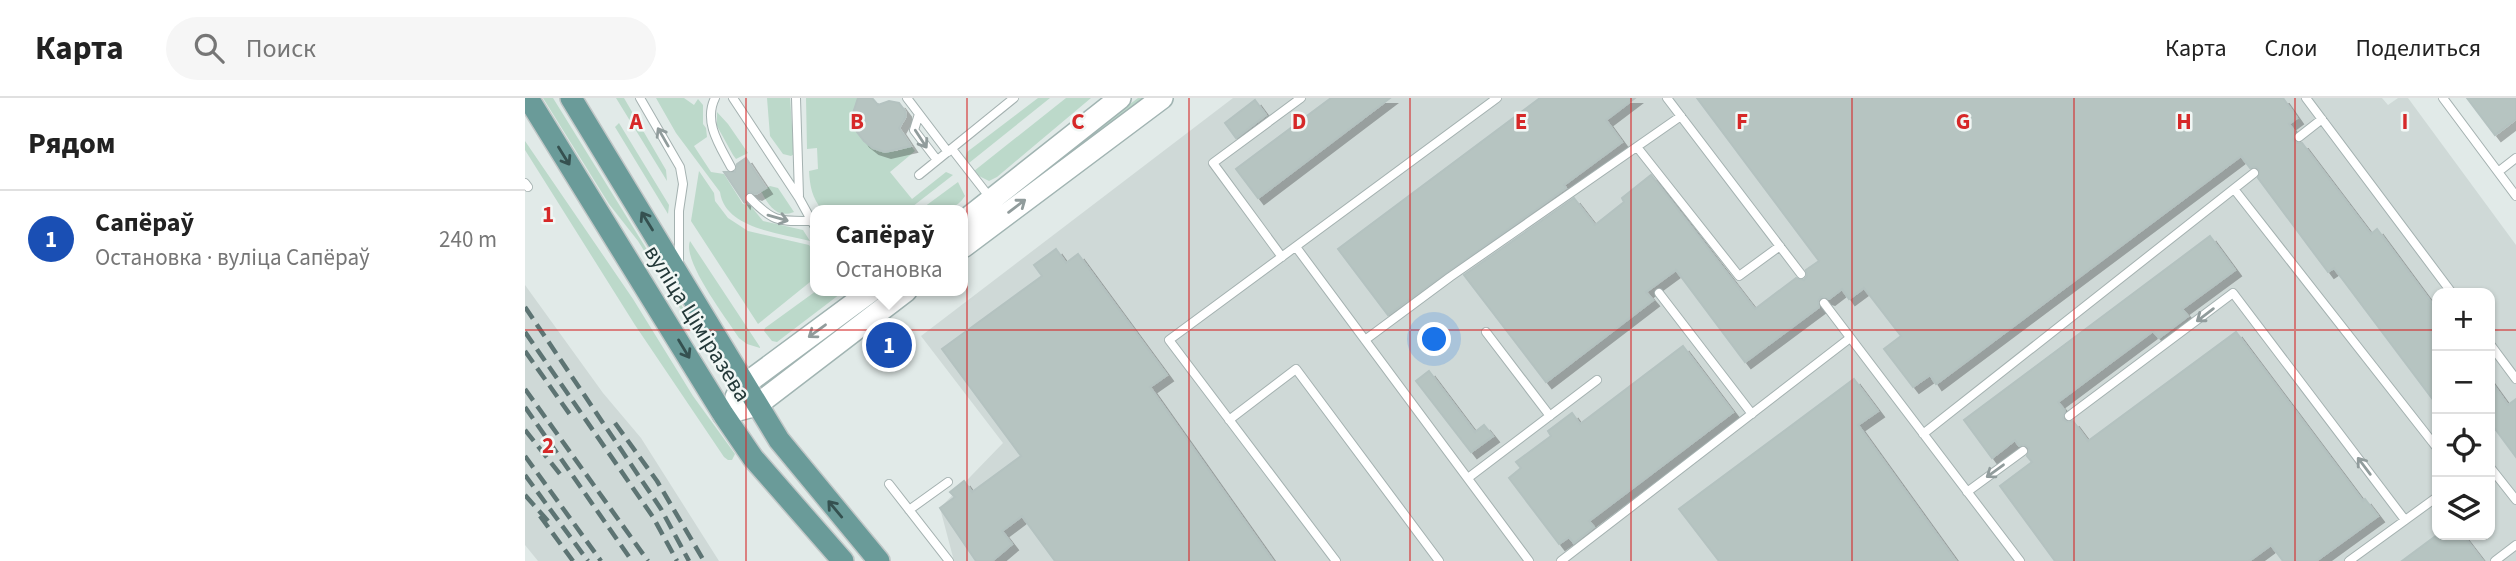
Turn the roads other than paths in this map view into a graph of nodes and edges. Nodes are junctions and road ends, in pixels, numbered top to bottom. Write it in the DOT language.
graph roads {
  1 [pos="528,98"];
  2 [pos="571,98"];
  3 [pos="640,98"];
  4 [pos="715,98"];
  5 [pos="733,98"];
  6 [pos="796,98"];
  7 [pos="907,98"];
  8 [pos="1014,98"];
  9 [pos="1162,98"];
  10 [pos="1301,98"];
  11 [pos="1497,98"];
  12 [pos="1667,98"];
  13 [pos="2306,98"];
  14 [pos="2442,98"];
  15 [pos="1111,101"];
  16 [pos="1681,116"];
  17 [pos="922,117"];
  18 [pos="2322,119"];
  19 [pos="2299,137"];
  20 [pos="1637,147"];
  21 [pos="950,150"];
  22 [pos="2516,158"];
  23 [pos="937,160"];
  24 [pos="731,167"];
  25 [pos="2498,172"];
  26 [pos="2254,173"];
  27 [pos="919,175"];
  28 [pos="2234,189"];
  29 [pos="2516,197"];
  30 [pos="750,198"];
  31 [pos="799,198"];
  32 [pos="991,200"];
  33 [pos="810,217"];
  34 [pos="968,218"];
  35 [pos="810,224"];
  36 [pos="968,243"];
  37 [pos="1780,246"];
  38 [pos="1296,247"];
  39 [pos="1282,257"];
  40 [pos="679,274"];
  41 [pos="1801,274"];
  42 [pos="2448,288"];
  43 [pos="1660,293"];
  44 [pos="860,296"];
  45 [pos="899,296"];
  46 [pos="1824,303"];
  47 [pos="1486,332"];
  48 [pos="1850,338"];
  49 [pos="1365,340"];
  50 [pos="2495,351"];
  51 [pos="2516,379"];
  52 [pos="1597,380"];
  53 [pos="744,385"];
  54 [pos="757,405"];
  55 [pos="723,414"];
  56 [pos="1752,414"];
  57 [pos="1550,416"];
  58 [pos="2069,416"];
  59 [pos="1229,419"];
  60 [pos="1923,435"];
  61 [pos="2432,442"];
  62 [pos="2023,451"];
  63 [pos="2495,473"];
  64 [pos="1468,478"];
  65 [pos="948,482"];
  66 [pos="889,484"];
  67 [pos="1967,492"];
  68 [pos="2516,500"];
  69 [pos="2432,501"];
  70 [pos="909,510"];
  71 [pos="2405,520"];
  72 [pos="2516,545"];
  73 [pos="843,561"];
  74 [pos="879,561"];
  75 [pos="949,561"];
  76 [pos="1336,561"];
  77 [pos="1439,561"];
  78 [pos="1529,561"];
  79 [pos="1561,561"];
  80 [pos="2020,561"];
  81 [pos="2349,561"];
  82 [pos="2495,561"];
  1 -- 55 [label="main road, вуліца Ціміразева, one-way"];
  40 -- 2 [label="main road, вуліца Ціміразева, one-way"];
  40 -- 3 [label="lane, one-way"];
  4 -- 24 [label="lane"];
  5 -- 31 [label="lane"];
  6 -- 31 [label="lane"];
  7 -- 17 [label="lane"];
  8 -- 21 [label="lane"];
  36 -- 9 [label="main road, one-way"];
  10 -- 39 [label="lane"];
  11 -- 38 [label="lane"];
  12 -- 16 [label="lane"];
  13 -- 18 [label="lane"];
  14 -- 25 [label="lane"];
  15 -- 32 [label="main road"];
  16 -- 20 [label="lane"];
  16 -- 37 [label="lane"];
  17 -- 21 [label="lane"];
  17 -- 23 [label="lane, one-way"];
  18 -- 19 [label="lane"];
  18 -- 42 [label="lane"];
  20 -- 37 [label="lane"];
  20 -- 49 [label="lane"];
  21 -- 23 [label="lane"];
  21 -- 32 [label="lane"];
  22 -- 25 [label="lane"];
  23 -- 27 [label="lane"];
  25 -- 29 [label="lane"];
  26 -- 28 [label="lane"];
  28 -- 60 [label="lane"];
  28 -- 61 [label="lane"];
  30 -- 35 [label="lane, one-way"];
  31 -- 33 [label="lane"];
  32 -- 34 [label="main road"];
  37 -- 41 [label="lane"];
  38 -- 39 [label="lane"];
  38 -- 49 [label="lane"];
  39 -- 59 [label="lane"];
  40 -- 53 [label="main road, вуліца Ціміразева"];
  43 -- 56 [label="lane"];
  44 -- 53 [label="main road, one-way"];
  45 -- 54 [label="main road"];
  46 -- 48 [label="lane"];
  47 -- 57 [label="lane"];
  48 -- 56 [label="lane"];
  48 -- 60 [label="lane"];
  49 -- 64 [label="lane"];
  50 -- 51 [label="lane"];
  52 -- 57 [label="lane"];
  53 -- 54 [label="main road, вуліца Ціміразева"];
  53 -- 55 [label="main road"];
  54 -- 55 [label="main road"];
  74 -- 54 [label="main road, вуліца Ціміразева, one-way"];
  55 -- 73 [label="main road, вуліца Ціміразева"];
  56 -- 79 [label="lane"];
  57 -- 64 [label="lane"];
  71 -- 58 [label="lane, one-way"];
  59 -- 76 [label="lane"];
  59 -- 77 [label="lane"];
  60 -- 67 [label="lane"];
  62 -- 67 [label="lane, one-way"];
  63 -- 68 [label="lane"];
  64 -- 78 [label="lane"];
  65 -- 70 [label="lane"];
  66 -- 70 [label="lane"];
  67 -- 80 [label="lane"];
  69 -- 71 [label="lane"];
  70 -- 75 [label="lane"];
  71 -- 81 [label="lane"];
  72 -- 82 [label="lane"];
}
